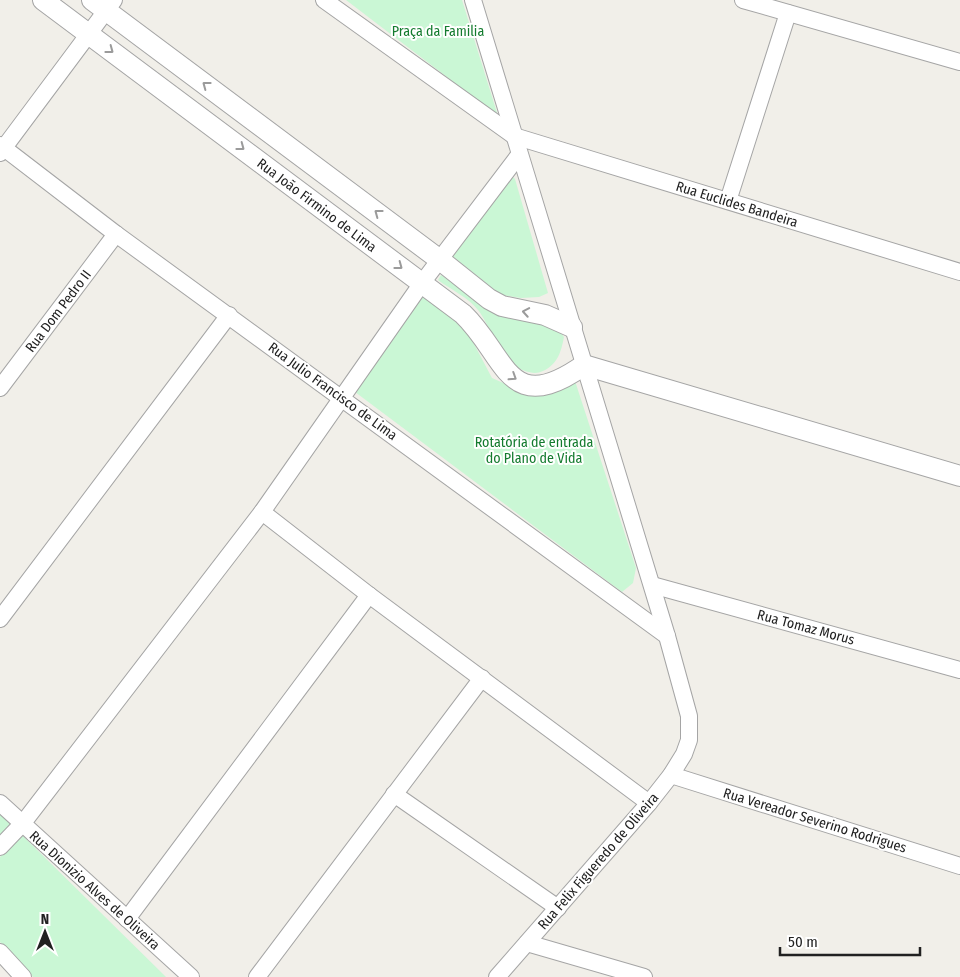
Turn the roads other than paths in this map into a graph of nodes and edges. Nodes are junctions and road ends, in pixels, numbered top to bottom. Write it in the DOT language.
graph roads {
  1 [pos="43,0"];
  2 [pos="324,0"];
  3 [pos="473,0"];
  4 [pos="743,0"];
  5 [pos="104,4"];
  6 [pos="788,13"];
  7 [pos="88,34"];
  8 [pos="960,62"];
  9 [pos="514,136"];
  10 [pos="1,149"];
  11 [pos="519,155"];
  12 [pos="728,201"];
  13 [pos="116,234"];
  14 [pos="440,260"];
  15 [pos="960,272"];
  16 [pos="422,283"];
  17 [pos="229,316"];
  18 [pos="572,327"];
  19 [pos="584,365"];
  20 [pos="0,388"];
  21 [pos="341,397"];
  22 [pos="960,476"];
  23 [pos="262,512"];
  24 [pos="652,585"];
  25 [pos="369,595"];
  26 [pos="0,619"];
  27 [pos="667,636"];
  28 [pos="960,670"];
  29 [pos="482,678"];
  30 [pos="670,774"];
  31 [pos="394,794"];
  32 [pos="0,803"];
  33 [pos="649,803"];
  34 [pos="23,823"];
  35 [pos="0,847"];
  36 [pos="960,866"];
  37 [pos="558,908"];
  38 [pos="127,919"];
  39 [pos="527,943"];
  40 [pos="0,952"];
  41 [pos="23,977"];
  42 [pos="191,977"];
  43 [pos="256,977"];
  44 [pos="497,977"];
  45 [pos="644,977"];
  1 -- 7 [label="street, Rua João Firmino de Lima"];
  2 -- 9 [label="street, Rua Euclides Bandeira"];
  3 -- 9 [label="street"];
  4 -- 6 [label="street"];
  5 -- 7 [label="street"];
  14 -- 5 [label="street, one-way"];
  6 -- 8 [label="street"];
  6 -- 12 [label="street"];
  7 -- 10 [label="street"];
  7 -- 16 [label="street, Rua João Firmino de Lima, one-way"];
  9 -- 11 [label="street"];
  9 -- 12 [label="street, Rua Euclides Bandeira"];
  10 -- 13 [label="street, Rua Julio Francisco de Lima"];
  11 -- 14 [label="street"];
  11 -- 18 [label="street"];
  12 -- 15 [label="street, Rua Euclides Bandeira"];
  13 -- 17 [label="street, Rua Julio Francisco de Lima"];
  13 -- 20 [label="street, Rua Dom Pedro II"];
  14 -- 16 [label="street"];
  18 -- 14 [label="street, one-way"];
  16 -- 19 [label="street, Rua João Firmino de Lima, one-way"];
  16 -- 21 [label="street"];
  17 -- 21 [label="street, Rua Julio Francisco de Lima"];
  17 -- 26 [label="street"];
  18 -- 19 [label="street"];
  19 -- 22 [label="street"];
  19 -- 24 [label="street"];
  21 -- 23 [label="street"];
  21 -- 27 [label="street, Rua Julio Francisco de Lima"];
  23 -- 25 [label="street"];
  23 -- 34 [label="street"];
  24 -- 27 [label="street"];
  24 -- 28 [label="street, Rua Tomaz Morus"];
  25 -- 29 [label="street"];
  25 -- 38 [label="street"];
  27 -- 30 [label="street, Rua Felix Figueredo de Oliveira"];
  29 -- 31 [label="street"];
  29 -- 33 [label="street"];
  30 -- 33 [label="street, Rua Felix Figueredo de Oliveira"];
  30 -- 36 [label="street, Rua Vereador Severino Rodrigues"];
  31 -- 37 [label="street"];
  31 -- 43 [label="street"];
  32 -- 34 [label="street, Rua Dionizio Alves de Oliveira"];
  33 -- 37 [label="street, Rua Felix Figueredo de Oliveira"];
  34 -- 35 [label="street"];
  34 -- 38 [label="street, Rua Dionizio Alves de Oliveira"];
  37 -- 39 [label="street, Rua Felix Figueredo de Oliveira"];
  38 -- 42 [label="street, Rua Dionizio Alves de Oliveira"];
  39 -- 44 [label="street, Rua Felix Figueredo de Oliveira"];
  39 -- 45 [label="street"];
  40 -- 41 [label="street"];
}
